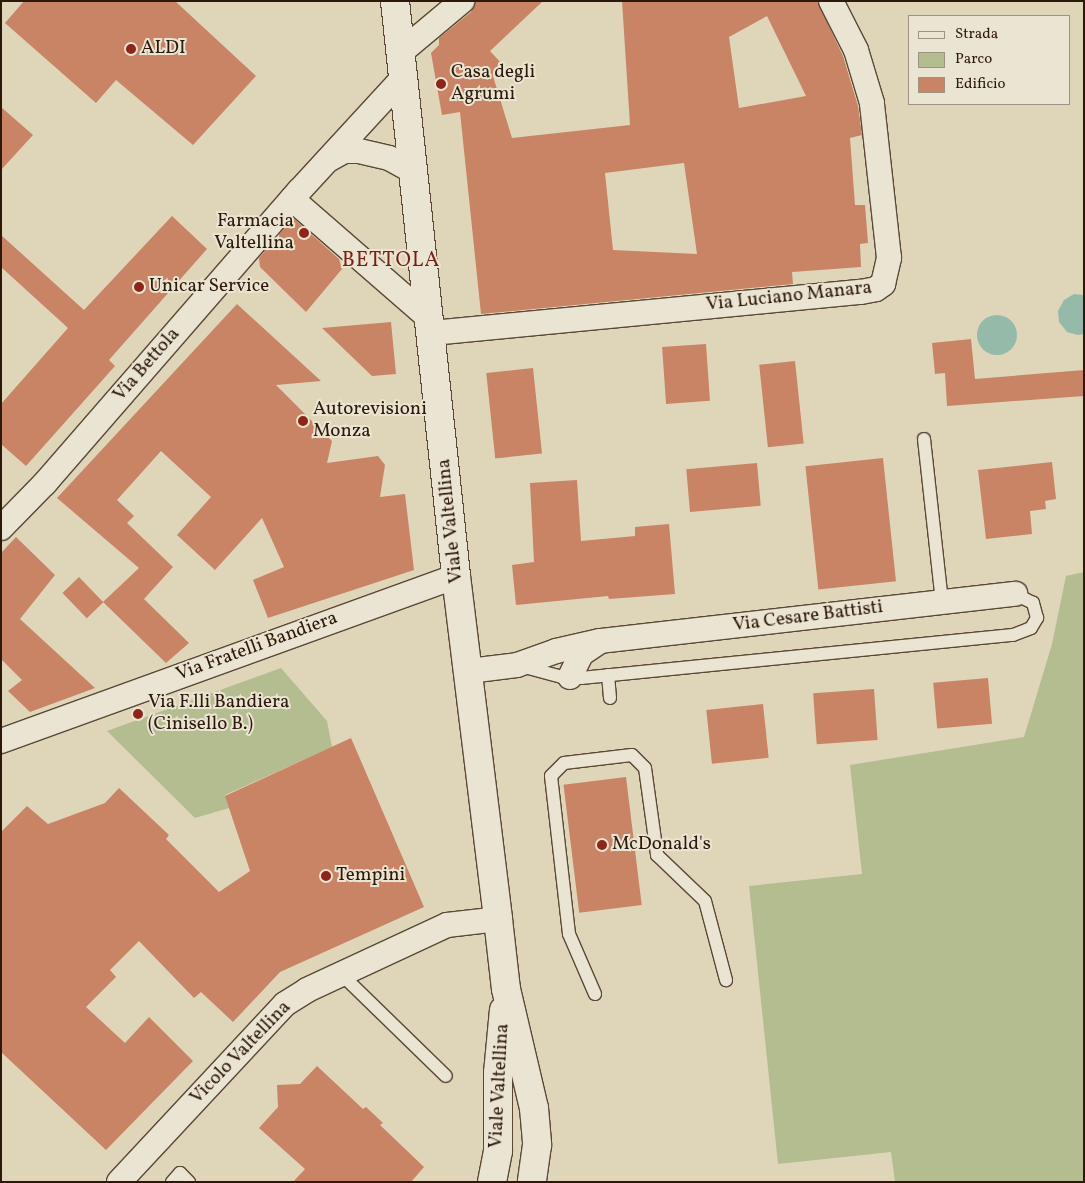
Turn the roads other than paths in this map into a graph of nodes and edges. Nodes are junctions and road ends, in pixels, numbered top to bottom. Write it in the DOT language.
graph roads {
  1 [pos="395,1"];
  2 [pos="462,1"];
  3 [pos="832,1"];
  4 [pos="402,64"];
  5 [pos="324,162"];
  6 [pos="414,172"];
  7 [pos="292,199"];
  8 [pos="431,326"];
  9 [pos="924,439"];
  10 [pos="1,528"];
  11 [pos="456,576"];
  12 [pos="1015,594"];
  13 [pos="942,601"];
  14 [pos="600,641"];
  15 [pos="516,665"];
  16 [pos="469,671"];
  17 [pos="608,675"];
  18 [pos="570,677"];
  19 [pos="610,698"];
  20 [pos="1,741"];
  21 [pos="498,919"];
  22 [pos="341,974"];
  23 [pos="726,980"];
  24 [pos="506,989"];
  25 [pos="595,994"];
  26 [pos="446,1076"];
  27 [pos="124,1180"];
  28 [pos="172,1182"];
  29 [pos="189,1182"];
  30 [pos="492,1182"];
  31 [pos="532,1182"];
  1 -- 4 [label="main road, Viale Valtellina"];
  2 -- 4 [label="street, Via Bettola"];
  3 -- 8 [label="street, Via Luciano Manara"];
  4 -- 5 [label="street, Via Bettola"];
  4 -- 6 [label="main road, Viale Valtellina"];
  5 -- 6 [label="street, Via Bettola"];
  5 -- 7 [label="street, Via Bettola"];
  6 -- 8 [label="main road, Viale Valtellina"];
  7 -- 8 [label="street"];
  7 -- 10 [label="street, Via Bettola"];
  8 -- 11 [label="main road, Viale Valtellina"];
  9 -- 13 [label="lane"];
  11 -- 16 [label="main road, Viale Valtellina"];
  11 -- 20 [label="street, Via Fratelli Bandiera"];
  12 -- 13 [label="street, Via Cesare Battisti"];
  12 -- 17 [label="lane"];
  13 -- 14 [label="street, Via Cesare Battisti"];
  14 -- 15 [label="street, Via Cesare Battisti"];
  14 -- 18 [label="street"];
  15 -- 16 [label="street, Via Cesare Battisti"];
  15 -- 18 [label="lane"];
  16 -- 21 [label="main road, Viale Valtellina"];
  17 -- 18 [label="lane"];
  17 -- 19 [label="lane"];
  21 -- 22 [label="street, Vicolo Valtellina"];
  21 -- 24 [label="main road, Viale Valtellina"];
  22 -- 26 [label="lane"];
  22 -- 27 [label="street, Vicolo Valtellina"];
  23 -- 25 [label="lane"];
  24 -- 30 [label="main road, Viale Valtellina"];
  24 -- 31 [label="main road, Viale Valtellina"];
  28 -- 29 [label="lane"];
}
